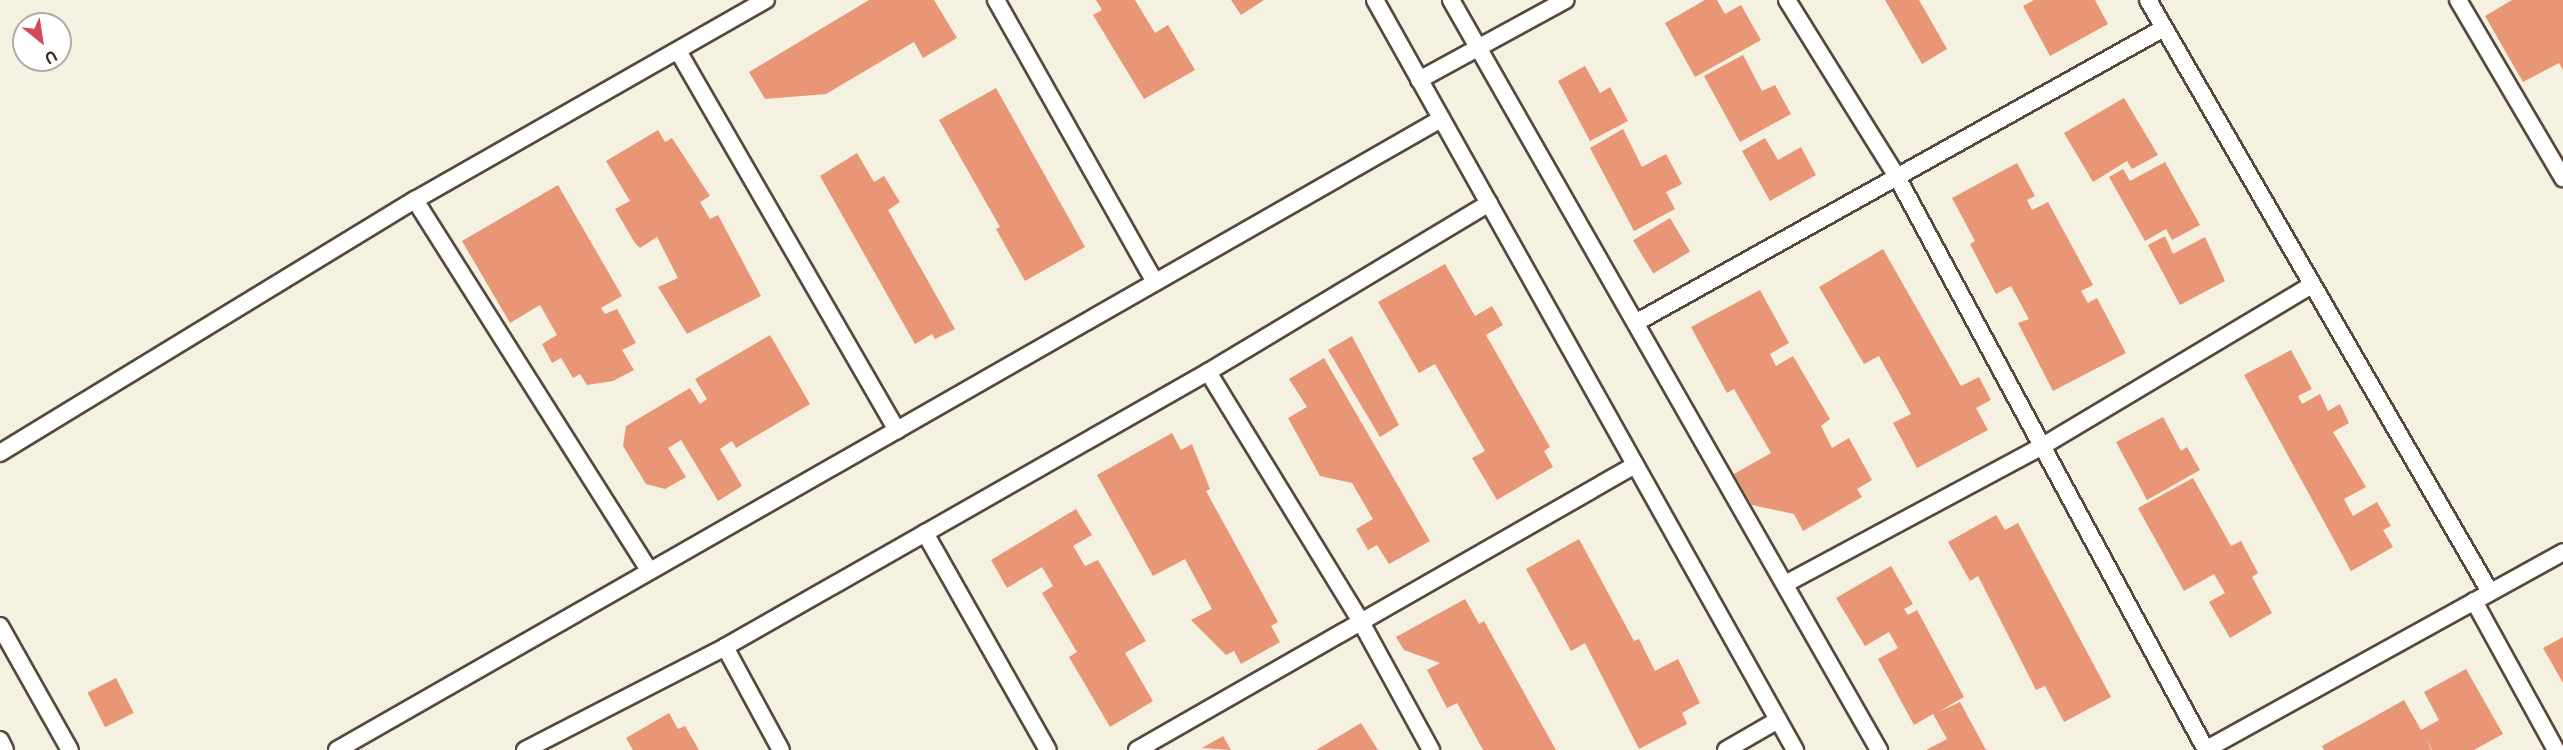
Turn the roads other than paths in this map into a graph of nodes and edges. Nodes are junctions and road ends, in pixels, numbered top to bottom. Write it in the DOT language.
graph roads {
  1 [pos="766,0"];
  2 [pos="996,0"];
  3 [pos="1451,0"];
  4 [pos="1566,0"];
  5 [pos="1787,0"];
  6 [pos="2148,0"];
  7 [pos="2458,0"];
  8 [pos="1377,1"];
  9 [pos="2164,28"];
  10 [pos="1480,49"];
  11 [pos="678,51"];
  12 [pos="1419,80"];
  13 [pos="1441,119"];
  14 [pos="2562,175"];
  15 [pos="1897,177"];
  16 [pos="415,200"];
  17 [pos="1489,203"];
  18 [pos="1155,282"];
  19 [pos="2312,285"];
  20 [pos="1637,322"];
  21 [pos="1208,372"];
  22 [pos="897,430"];
  23 [pos="2041,447"];
  24 [pos="0,453"];
  25 [pos="1635,465"];
  26 [pos="925,533"];
  27 [pos="2563,552"];
  28 [pos="648,569"];
  29 [pos="1787,583"];
  30 [pos="2490,592"];
  31 [pos="2474,601"];
  32 [pos="1361,622"];
  33 [pos="0,626"];
  34 [pos="725,647"];
  35 [pos="1778,720"];
  36 [pos="0,740"];
  37 [pos="5,750"];
  38 [pos="70,750"];
  39 [pos="337,750"];
  40 [pos="525,750"];
  41 [pos="781,750"];
  42 [pos="1048,750"];
  43 [pos="1137,750"];
  44 [pos="1431,750"];
  45 [pos="1726,750"];
  46 [pos="1795,750"];
  47 [pos="1879,750"];
  48 [pos="2205,750"];
  49 [pos="2556,750"];
  1 -- 11 [label="lane"];
  2 -- 18 [label="lane"];
  3 -- 10 [label="lane"];
  4 -- 10 [label="lane"];
  5 -- 15 [label="lane"];
  6 -- 9 [label="lane"];
  7 -- 14 [label="lane"];
  8 -- 12 [label="lane"];
  9 -- 15 [label="lane"];
  9 -- 19 [label="lane"];
  10 -- 12 [label="lane"];
  10 -- 20 [label="lane"];
  11 -- 16 [label="lane"];
  11 -- 22 [label="lane"];
  12 -- 13 [label="lane"];
  13 -- 17 [label="lane"];
  13 -- 18 [label="lane"];
  15 -- 20 [label="lane"];
  15 -- 23 [label="lane"];
  16 -- 24 [label="lane"];
  16 -- 28 [label="lane"];
  17 -- 21 [label="lane"];
  17 -- 25 [label="lane"];
  18 -- 22 [label="lane"];
  19 -- 23 [label="lane"];
  19 -- 30 [label="lane"];
  20 -- 29 [label="lane"];
  21 -- 26 [label="lane"];
  21 -- 32 [label="lane"];
  22 -- 28 [label="lane"];
  23 -- 29 [label="lane"];
  23 -- 48 [label="lane"];
  25 -- 32 [label="lane"];
  25 -- 35 [label="lane"];
  26 -- 34 [label="lane"];
  26 -- 42 [label="lane"];
  27 -- 30 [label="lane"];
  28 -- 39 [label="lane"];
  29 -- 47 [label="lane"];
  30 -- 31 [label="lane"];
  31 -- 48 [label="lane"];
  31 -- 49 [label="lane"];
  32 -- 43 [label="lane"];
  32 -- 44 [label="lane"];
  33 -- 38 [label="lane"];
  34 -- 40 [label="lane"];
  34 -- 41 [label="lane"];
  35 -- 45 [label="lane"];
  35 -- 46 [label="lane"];
  36 -- 37 [label="lane"];
}
